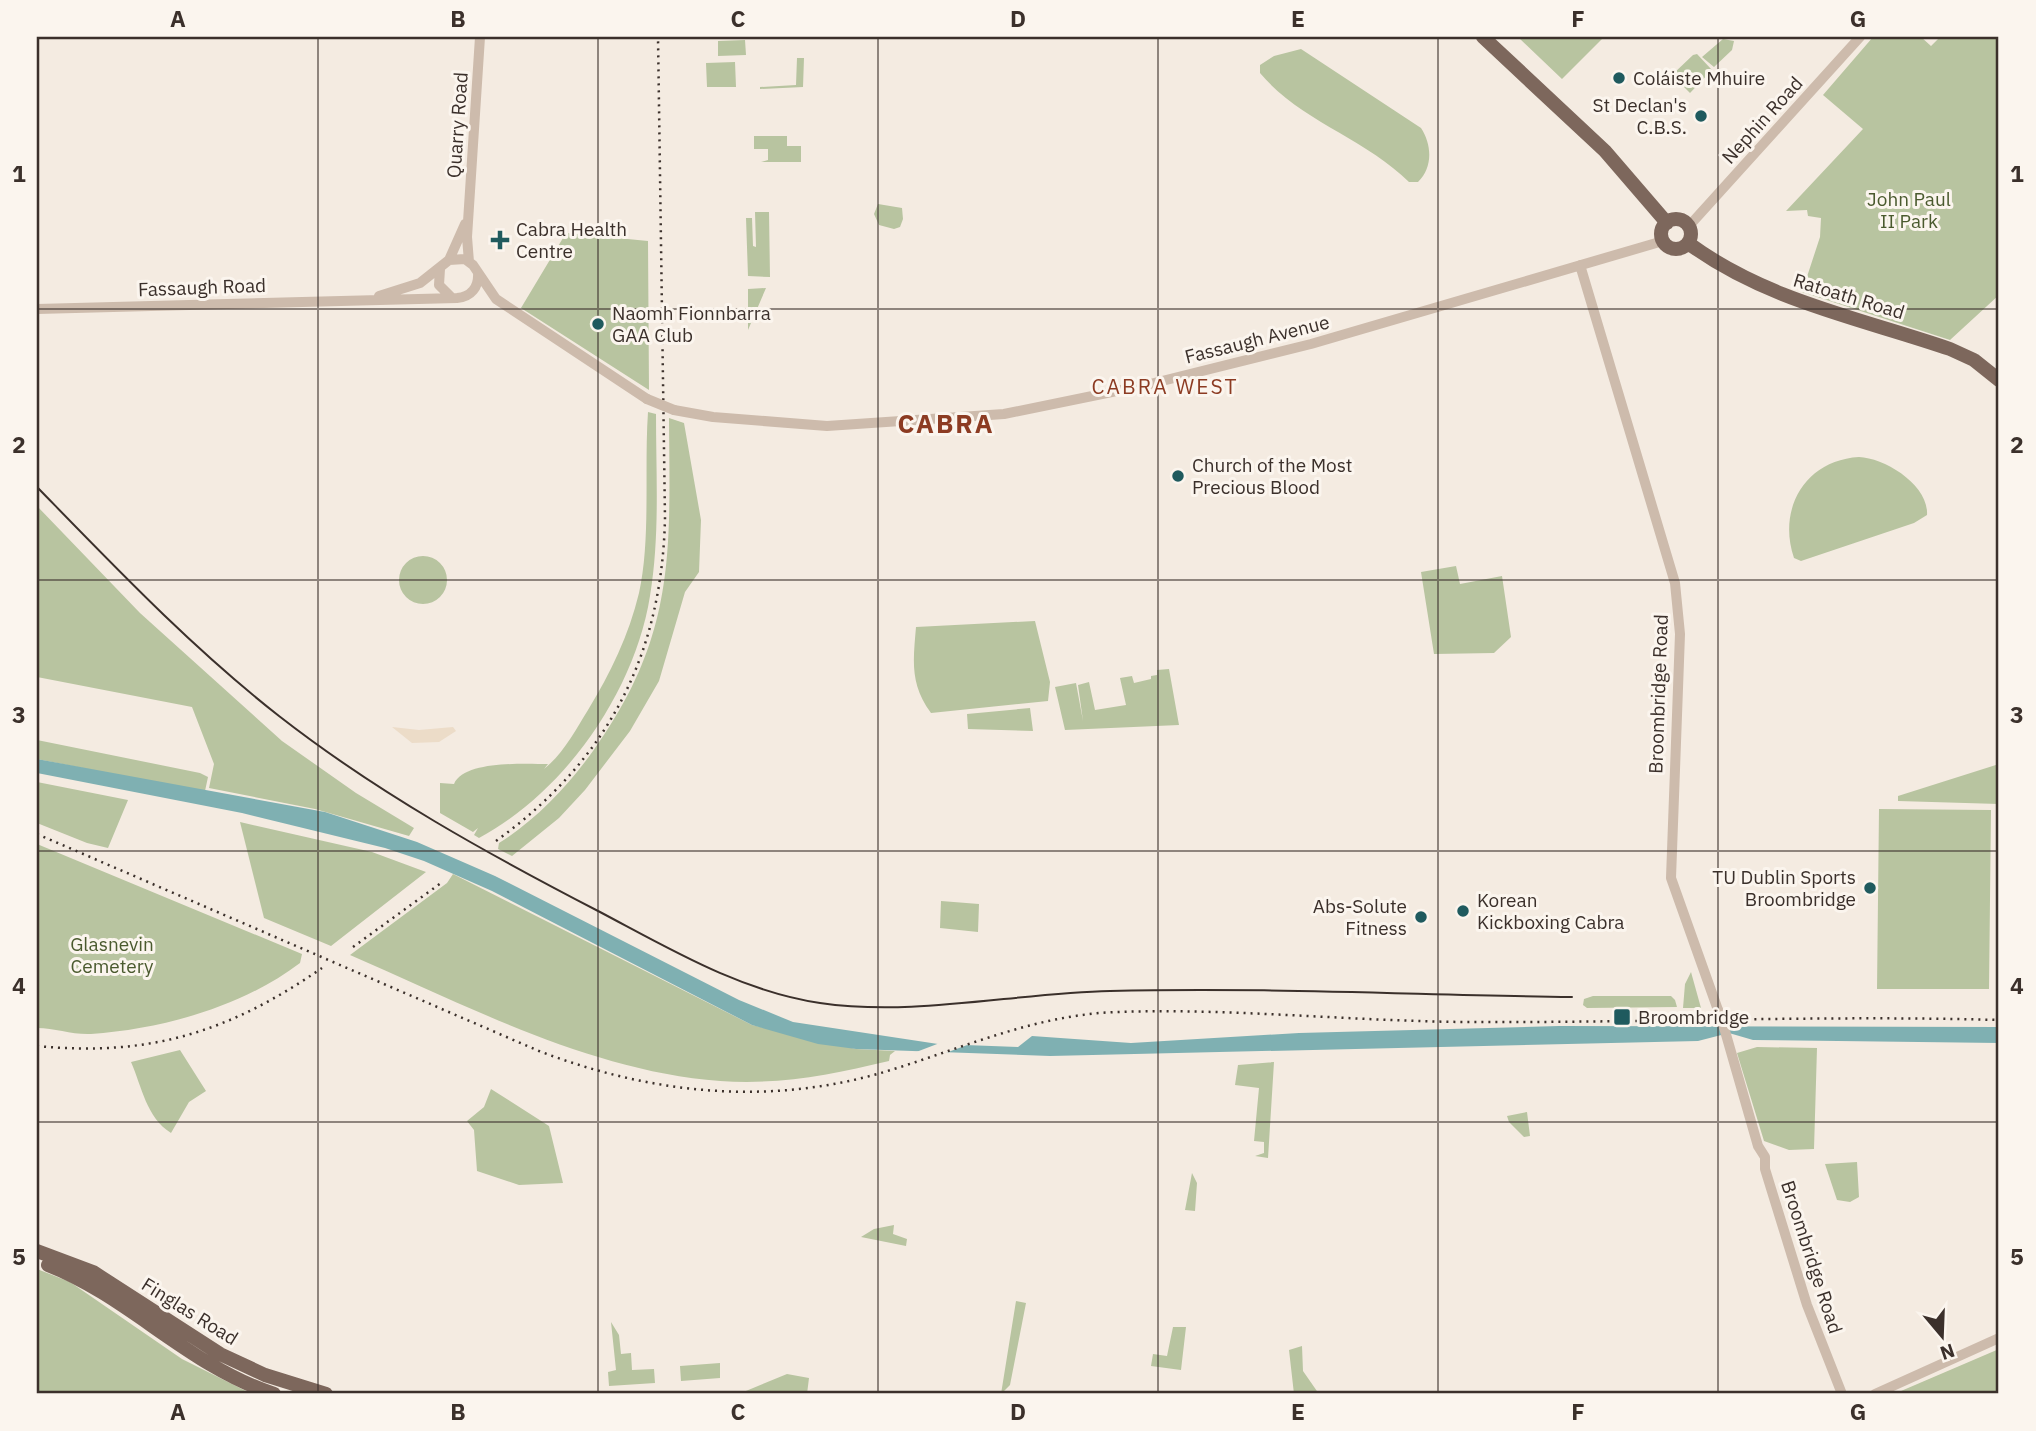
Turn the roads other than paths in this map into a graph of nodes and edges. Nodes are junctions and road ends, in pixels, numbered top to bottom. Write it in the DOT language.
graph roads {
  1 [pos="480,37"];
  2 [pos="1483,37"];
  3 [pos="1860,37"];
  4 [pos="469,215"];
  5 [pos="1667,223"];
  6 [pos="1689,226"];
  7 [pos="1663,241"];
  8 [pos="1688,243"];
  9 [pos="449,260"];
  10 [pos="469,262"];
  11 [pos="1580,265"];
  12 [pos="440,269"];
  13 [pos="478,273"];
  14 [pos="471,294"];
  15 [pos="452,298"];
  16 [pos="368,299"];
  17 [pos="496,299"];
  18 [pos="37,309"];
  19 [pos="1999,380"];
  20 [pos="37,1251"];
  21 [pos="37,1260"];
  22 [pos="1999,1338"];
  23 [pos="274,1394"];
  24 [pos="326,1394"];
  25 [pos="1842,1394"];
  26 [pos="1875,1394"];
  1 -- 4 [label="street, Quarry Road"];
  2 -- 5 [label="main road"];
  3 -- 6 [label="street, Nephin Road"];
  4 -- 9 [label="street, Quarry Road"];
  4 -- 10 [label="street, Quarry Road"];
  5 -- 6 [label="main road"];
  5 -- 7 [label="main road"];
  6 -- 8 [label="main road"];
  7 -- 8 [label="main road"];
  7 -- 11 [label="street, Fassaugh Avenue"];
  8 -- 19 [label="main road, Ratoath Road"];
  9 -- 10 [label="street"];
  9 -- 12 [label="street"];
  10 -- 13 [label="street"];
  11 -- 17 [label="street, Fassaugh Avenue, bridge"];
  11 -- 25 [label="street, Broombridge Road, bridge"];
  12 -- 15 [label="street"];
  12 -- 16 [label="street, Fassaugh Road"];
  13 -- 14 [label="street"];
  13 -- 17 [label="street"];
  14 -- 15 [label="street"];
  14 -- 17 [label="street"];
  15 -- 16 [label="street, Fassaugh Road"];
  16 -- 18 [label="street, Fassaugh Road"];
  20 -- 24 [label="main road, Finglas Road"];
  21 -- 23 [label="main road, Finglas Road"];
  22 -- 26 [label="street"];
}
